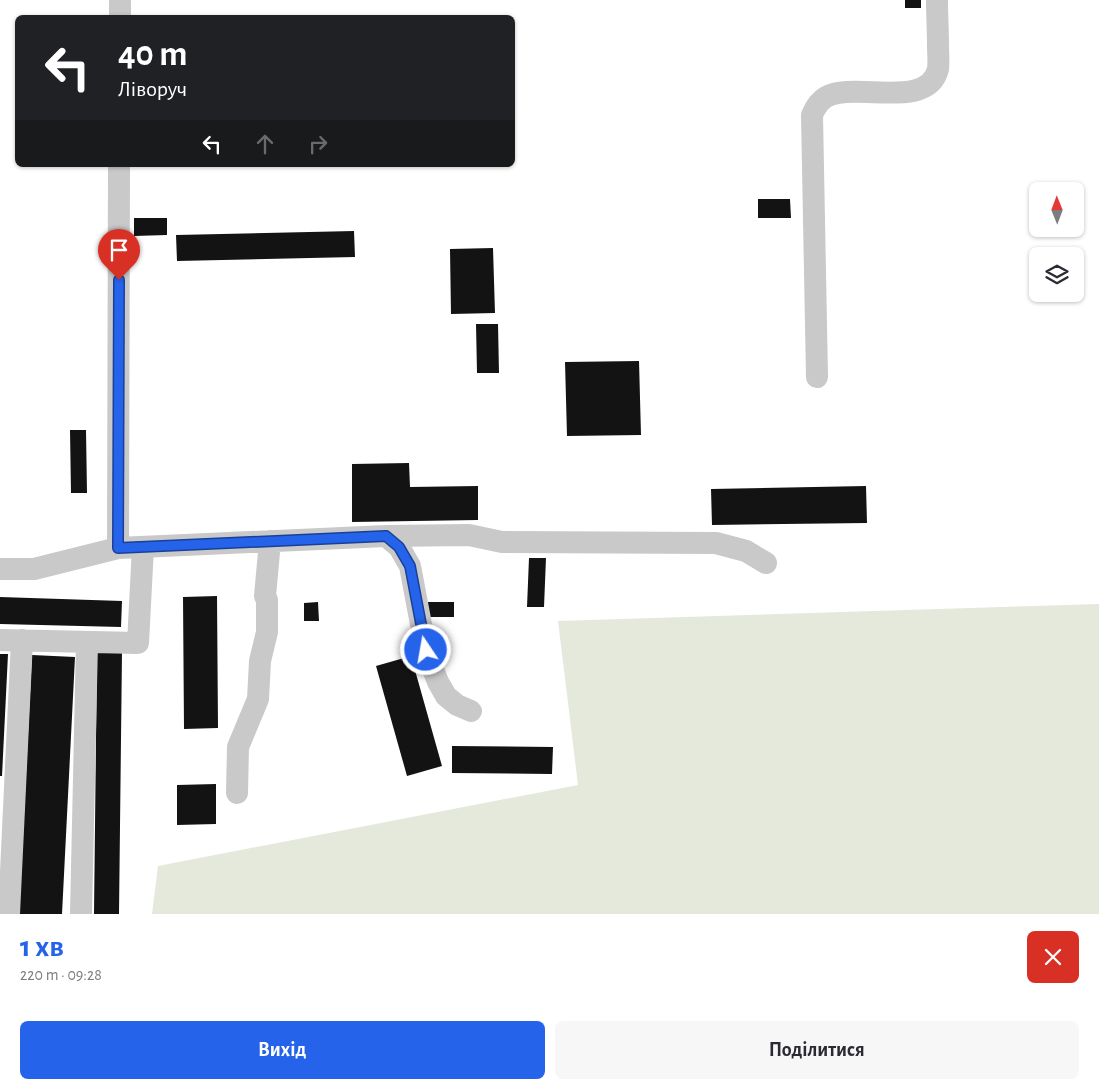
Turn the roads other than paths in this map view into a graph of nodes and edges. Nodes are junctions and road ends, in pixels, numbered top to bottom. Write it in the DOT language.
graph roads {
  1 [pos="120,0"];
  2 [pos="937,0"];
  3 [pos="120,15"];
  4 [pos="119,167"];
  5 [pos="817,377"];
  6 [pos="386,536"];
  7 [pos="270,541"];
  8 [pos="143,547"];
  9 [pos="118,548"];
  10 [pos="766,563"];
  11 [pos="0,569"];
  12 [pos="0,640"];
  13 [pos="22,640"];
  14 [pos="87,642"];
  15 [pos="471,711"];
  16 [pos="237,794"];
  17 [pos="9,914"];
  18 [pos="81,914"];
  1 -- 3 [label="street"];
  2 -- 5 [label="street"];
  4 -- 9 [label="street"];
  6 -- 7 [label="street"];
  6 -- 10 [label="street"];
  6 -- 15 [label="street"];
  7 -- 8 [label="street"];
  7 -- 16 [label="street"];
  8 -- 9 [label="street"];
  8 -- 14 [label="street"];
  9 -- 11 [label="street"];
  12 -- 13 [label="street"];
  13 -- 14 [label="street"];
  13 -- 17 [label="street"];
  14 -- 18 [label="street"];
}
